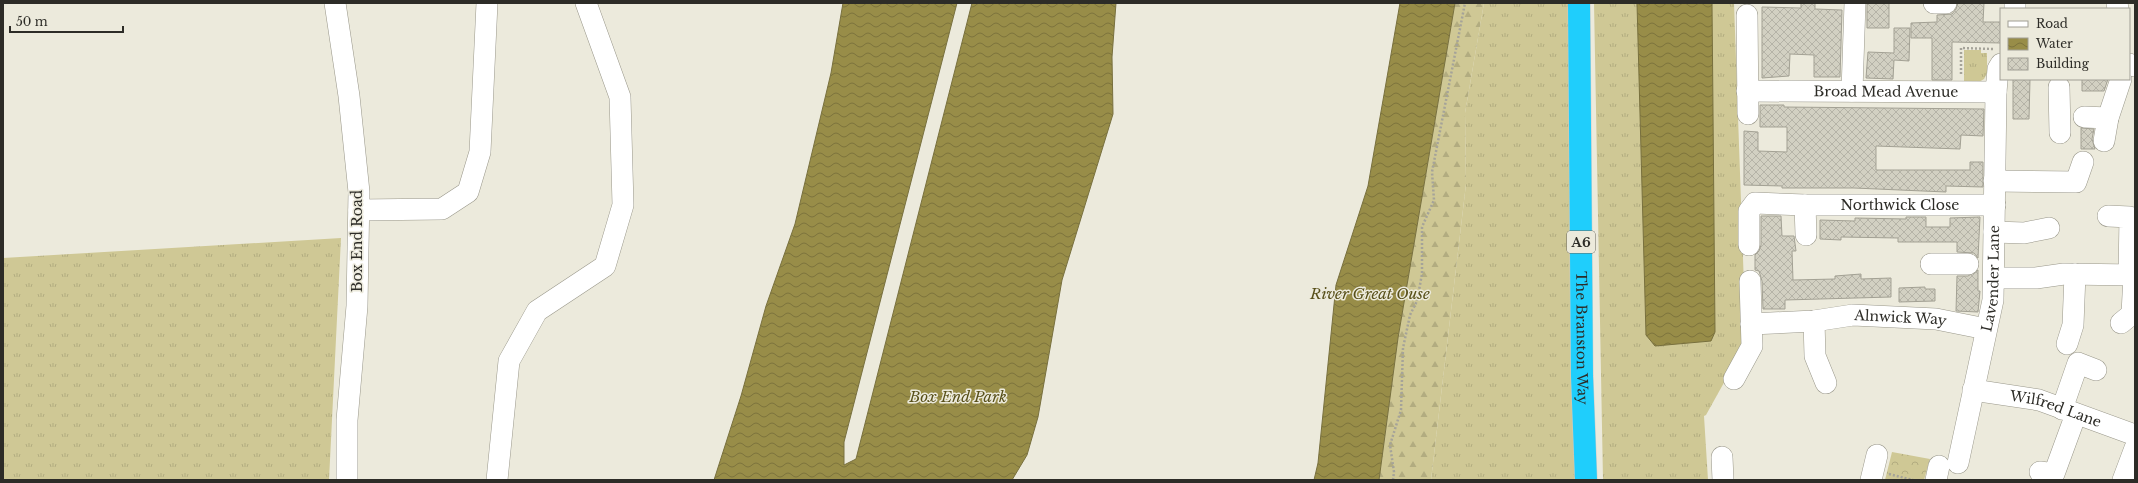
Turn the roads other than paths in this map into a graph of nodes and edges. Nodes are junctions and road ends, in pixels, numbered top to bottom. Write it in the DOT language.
graph roads {
  1 [pos="335,3"];
  2 [pos="486,3"];
  3 [pos="586,3"];
  4 [pos="1579,3"];
  5 [pos="1855,3"];
  6 [pos="1934,3"];
  7 [pos="1946,3"];
  8 [pos="1747,15"];
  9 [pos="2000,66"];
  10 [pos="2120,80"];
  11 [pos="2059,86"];
  12 [pos="1852,90"];
  13 [pos="1747,91"];
  14 [pos="1996,92"];
  15 [pos="1748,114"];
  16 [pos="2084,117"];
  17 [pos="2108,118"];
  18 [pos="2060,133"];
  19 [pos="2104,141"];
  20 [pos="2083,162"];
  21 [pos="1994,181"];
  22 [pos="1805,205"];
  23 [pos="1995,205"];
  24 [pos="359,210"];
  25 [pos="2108,216"];
  26 [pos="2049,228"];
  27 [pos="1994,232"];
  28 [pos="1806,235"];
  29 [pos="1749,245"];
  30 [pos="1930,264"];
  31 [pos="1983,268"];
  32 [pos="2075,274"];
  33 [pos="2133,275"];
  34 [pos="1750,281"];
  35 [pos="1814,321"];
  36 [pos="2121,323"];
  37 [pos="1759,324"];
  38 [pos="1986,329"];
  39 [pos="2067,344"];
  40 [pos="2096,370"];
  41 [pos="1734,379"];
  42 [pos="1826,383"];
  43 [pos="1973,390"];
  44 [pos="2069,411"];
  45 [pos="2135,435"];
  46 [pos="2135,448"];
  47 [pos="1722,458"];
  48 [pos="1944,470"];
  49 [pos="2040,472"];
  50 [pos="2125,477"];
  51 [pos="346,480"];
  52 [pos="497,480"];
  53 [pos="1586,480"];
  54 [pos="1723,480"];
  1 -- 24 [label="street, Box End Road"];
  2 -- 24 [label="street"];
  3 -- 52 [label="street"];
  4 -- 53 [label="highway, The Branston Way / A6"];
  5 -- 12 [label="street"];
  6 -- 7 [label="street"];
  8 -- 13 [label="street"];
  9 -- 14 [label="street"];
  10 -- 17 [label="street"];
  11 -- 18 [label="street"];
  12 -- 13 [label="street, Broad Mead Avenue"];
  12 -- 14 [label="street, Broad Mead Avenue"];
  13 -- 15 [label="street"];
  14 -- 21 [label="street, Lavender Lane"];
  16 -- 17 [label="street"];
  17 -- 19 [label="street"];
  20 -- 21 [label="street"];
  21 -- 23 [label="street, Lavender Lane"];
  22 -- 23 [label="street, Northwick Close"];
  22 -- 28 [label="street"];
  22 -- 29 [label="street, Northwick Close"];
  23 -- 27 [label="street, Lavender Lane"];
  24 -- 51 [label="street, Box End Road"];
  25 -- 33 [label="street"];
  26 -- 27 [label="street"];
  27 -- 31 [label="street, Lavender Lane"];
  30 -- 31 [label="street"];
  31 -- 32 [label="street"];
  31 -- 38 [label="street, Lavender Lane"];
  32 -- 33 [label="street"];
  32 -- 39 [label="street"];
  33 -- 36 [label="street"];
  34 -- 37 [label="street"];
  35 -- 37 [label="street, Alnwick Way"];
  35 -- 38 [label="street, Alnwick Way"];
  35 -- 42 [label="street"];
  37 -- 41 [label="street"];
  38 -- 43 [label="street, Lavender Lane"];
  40 -- 44 [label="street"];
  43 -- 44 [label="street, Wilfred Lane"];
  43 -- 48 [label="street, Lavender Lane"];
  44 -- 45 [label="street, Wilfred Lane"];
  44 -- 49 [label="street"];
  46 -- 50 [label="street"];
  47 -- 54 [label="street"];
}
